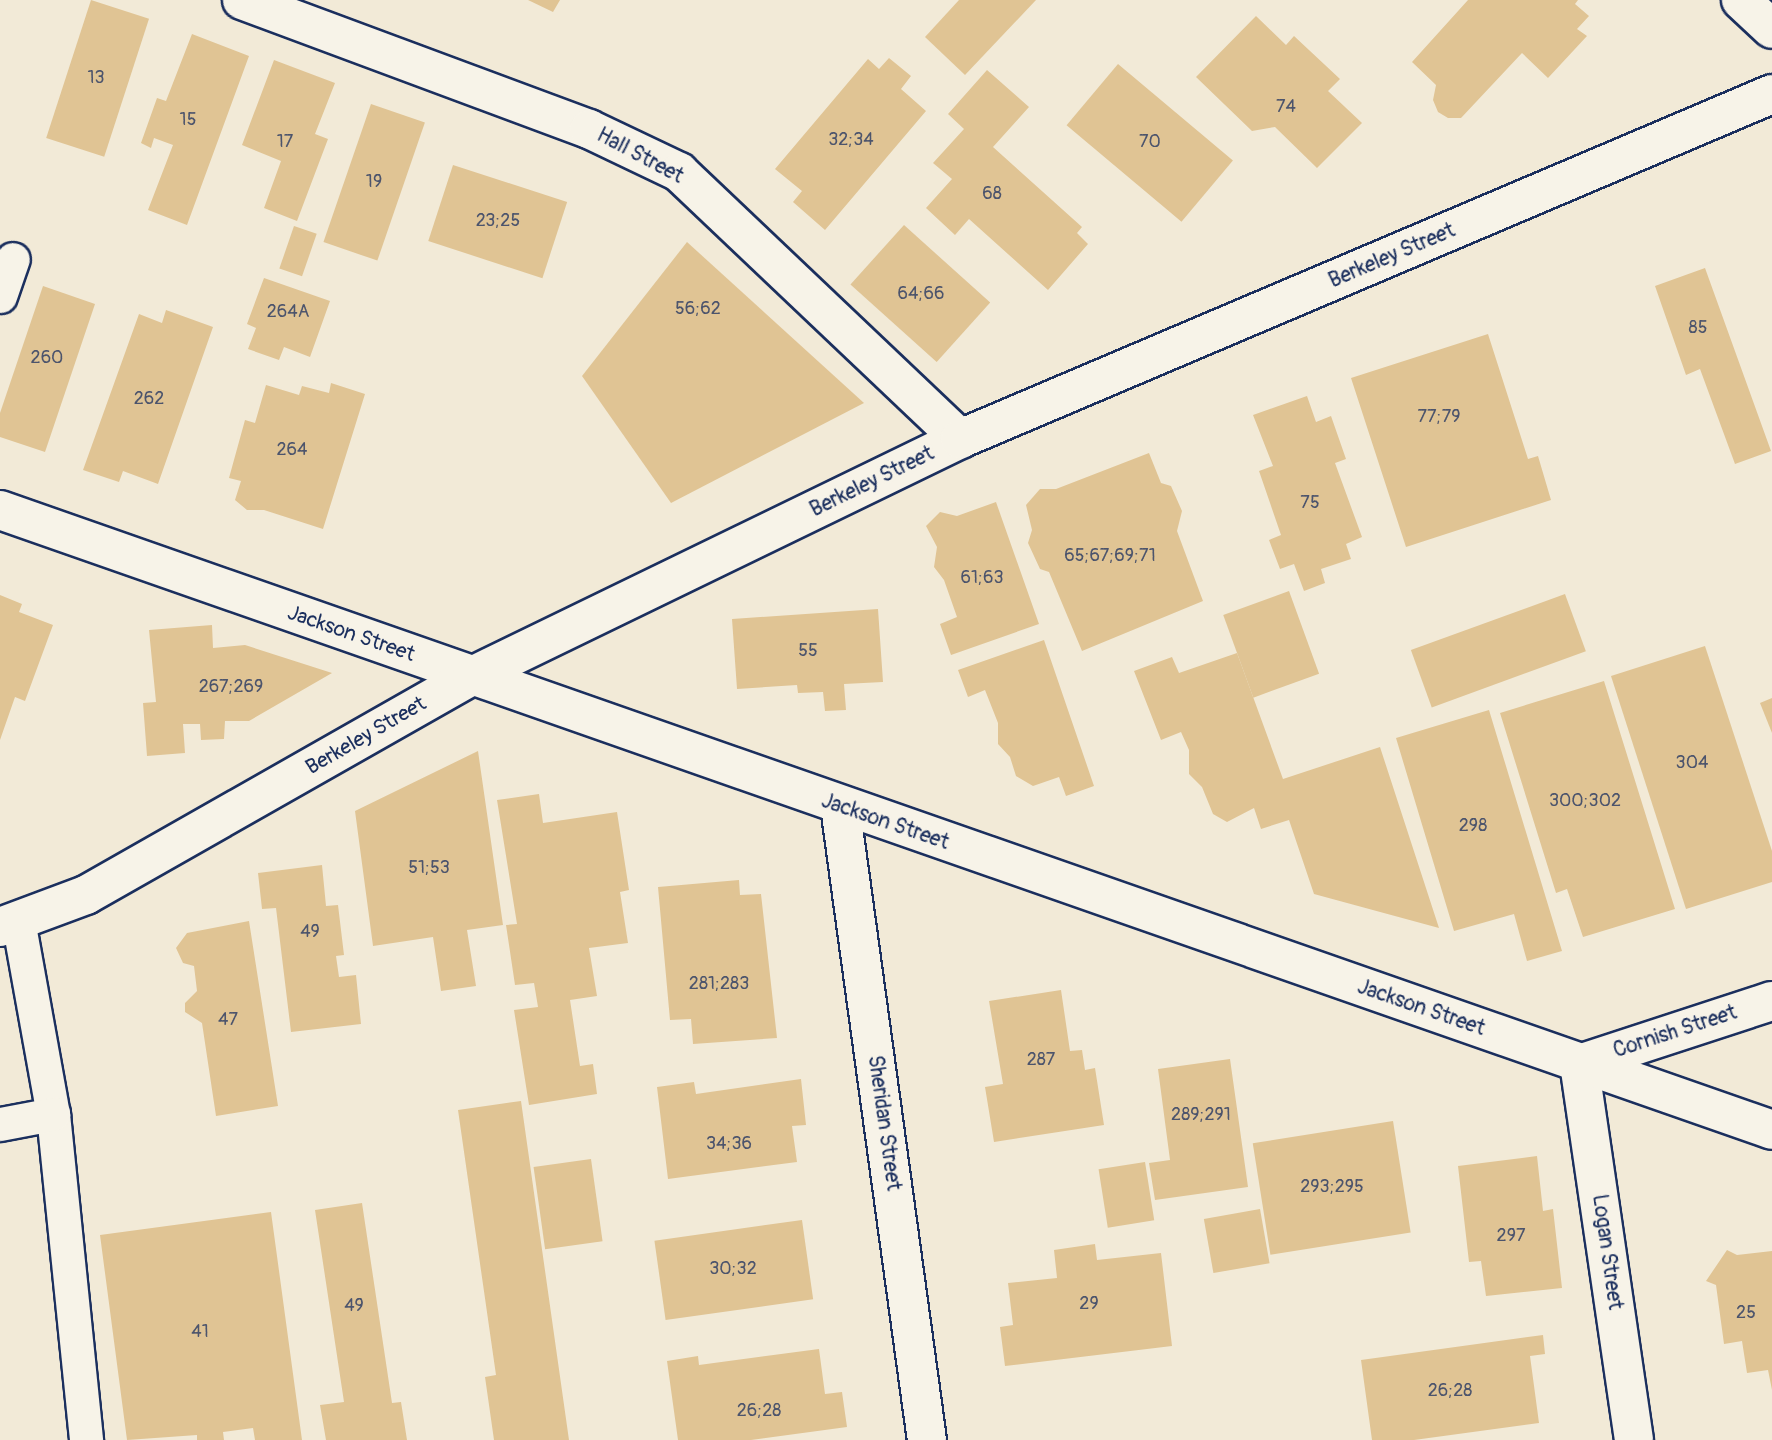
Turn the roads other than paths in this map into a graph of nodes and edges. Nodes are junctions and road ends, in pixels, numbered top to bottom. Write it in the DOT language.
graph roads {
  1 [pos="242,0"];
  2 [pos="1741,0"];
  3 [pos="304,11"];
  4 [pos="1772,29"];
  5 [pos="1772,94"];
  6 [pos="13,259"];
  7 [pos="0,296"];
  8 [pos="960,439"];
  9 [pos="0,510"];
  10 [pos="471,676"];
  11 [pos="840,806"];
  12 [pos="9,924"];
  13 [pos="1772,1001"];
  14 [pos="1579,1064"];
  15 [pos="53,1114"];
  16 [pos="0,1124"];
  17 [pos="1772,1130"];
  18 [pos="86,1440"];
  19 [pos="927,1440"];
  20 [pos="1634,1440"];
  1 -- 3 [label="street, Hall Street"];
  2 -- 4 [label="street"];
  3 -- 8 [label="street, Hall Street"];
  5 -- 8 [label="street, Berkeley Street"];
  6 -- 7 [label="lane"];
  8 -- 10 [label="street, Berkeley Street"];
  9 -- 10 [label="street, Jackson Street"];
  10 -- 11 [label="street, Jackson Street"];
  10 -- 12 [label="street, Berkeley Street"];
  11 -- 14 [label="street, Jackson Street"];
  11 -- 19 [label="street, Sheridan Street"];
  12 -- 15 [label="lane"];
  13 -- 14 [label="street, Cornish Street"];
  14 -- 17 [label="street, Jackson Street"];
  14 -- 20 [label="street, Logan Street"];
  15 -- 16 [label="lane"];
  15 -- 18 [label="lane"];
}
